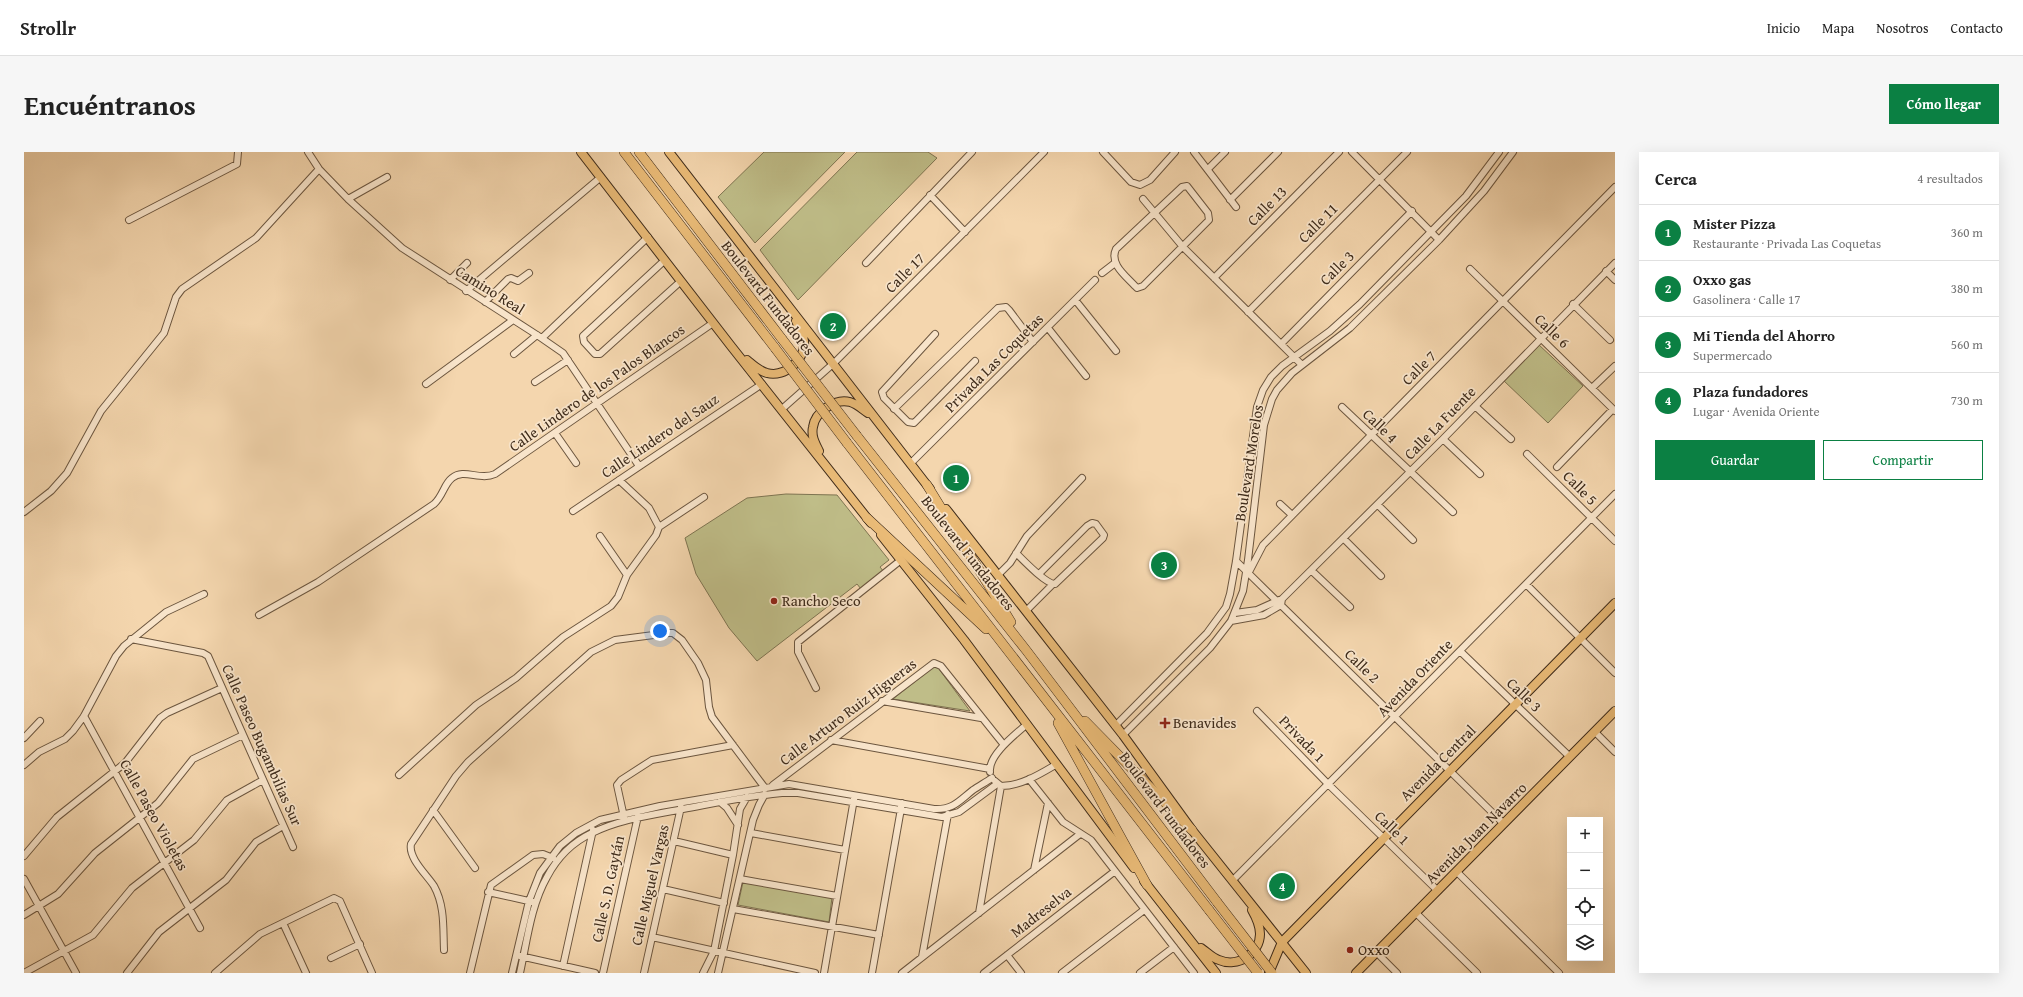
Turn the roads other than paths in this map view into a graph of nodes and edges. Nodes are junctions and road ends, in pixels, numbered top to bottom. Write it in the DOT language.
graph roads {
  1 [pos="238,152"];
  2 [pos="308,152"];
  3 [pos="581,152"];
  4 [pos="624,152"];
  5 [pos="639,152"];
  6 [pos="669,152"];
  7 [pos="972,152"];
  8 [pos="1044,152"];
  9 [pos="1103,152"];
  10 [pos="1114,152"];
  11 [pos="1175,152"];
  12 [pos="1194,152"];
  13 [pos="1225,152"];
  14 [pos="1278,152"];
  15 [pos="1339,152"];
  16 [pos="1352,152"];
  17 [pos="1407,152"];
  18 [pos="1499,152"];
  19 [pos="1513,152"];
  20 [pos="1108,157"];
  21 [pos="319,169"];
  22 [pos="1208,169"];
  23 [pos="387,177"];
  24 [pos="601,177"];
  25 [pos="1380,179"];
  26 [pos="1615,187"];
  27 [pos="930,195"];
  28 [pos="348,199"];
  29 [pos="1143,199"];
  30 [pos="1230,200"];
  31 [pos="1236,207"];
  32 [pos="1412,211"];
  33 [pos="1155,212"];
  34 [pos="129,220"];
  35 [pos="965,232"];
  36 [pos="1431,232"];
  37 [pos="648,237"];
  38 [pos="1439,240"];
  39 [pos="1183,247"];
  40 [pos="665,260"];
  41 [pos="467,262"];
  42 [pos="866,263"];
  43 [pos="1115,263"];
  44 [pos="1615,263"];
  45 [pos="1470,269"];
  46 [pos="1102,272"];
  47 [pos="1606,272"];
  48 [pos="529,273"];
  49 [pos="1214,278"];
  50 [pos="450,280"];
  51 [pos="1095,280"];
  52 [pos="1615,280"];
  53 [pos="681,281"];
  54 [pos="466,291"];
  55 [pos="781,296"];
  56 [pos="1076,300"];
  57 [pos="484,302"];
  58 [pos="1504,302"];
  59 [pos="1573,304"];
  60 [pos="1248,312"];
  61 [pos="513,320"];
  62 [pos="713,323"];
  63 [pos="1048,328"];
  64 [pos="935,334"];
  65 [pos="539,336"];
  66 [pos="1540,338"];
  67 [pos="1610,340"];
  68 [pos="1033,342"];
  69 [pos="1281,344"];
  70 [pos="731,346"];
  71 [pos="1116,351"];
  72 [pos="514,354"];
  73 [pos="1294,357"];
  74 [pos="568,360"];
  75 [pos="975,361"];
  76 [pos="834,363"];
  77 [pos="1302,365"];
  78 [pos="1615,366"];
  79 [pos="1086,376"];
  80 [pos="535,382"];
  81 [pos="426,384"];
  82 [pos="762,384"];
  83 [pos="1592,388"];
  84 [pos="596,404"];
  85 [pos="1475,406"];
  86 [pos="1342,407"];
  87 [pos="782,409"];
  88 [pos="894,409"];
  89 [pos="1614,410"];
  90 [pos="883,428"];
  91 [pos="555,433"];
  92 [pos="1371,435"];
  93 [pos="1443,439"];
  94 [pos="1511,439"];
  95 [pos="1527,454"];
  96 [pos="576,464"];
  97 [pos="826,464"];
  98 [pos="639,466"];
  99 [pos="913,467"];
  100 [pos="1557,467"];
  101 [pos="1410,472"];
  102 [pos="1480,474"];
  103 [pos="1082,478"];
  104 [pos="619,480"];
  105 [pos="925,483"];
  106 [pos="1615,494"];
  107 [pos="704,497"];
  108 [pos="1280,504"];
  109 [pos="1378,505"];
  110 [pos="573,511"];
  111 [pos="24,512"];
  112 [pos="1453,512"];
  113 [pos="1292,515"];
  114 [pos="868,518"];
  115 [pos="1592,518"];
  116 [pos="659,527"];
  117 [pos="600,536"];
  118 [pos="1344,539"];
  119 [pos="1413,540"];
  120 [pos="1615,541"];
  121 [pos="1016,553"];
  122 [pos="901,560"];
  123 [pos="1236,561"];
  124 [pos="1248,571"];
  125 [pos="1312,571"];
  126 [pos="1039,574"];
  127 [pos="627,575"];
  128 [pos="998,575"];
  129 [pos="1381,576"];
  130 [pos="1053,584"];
  131 [pos="1526,584"];
  132 [pos="204,594"];
  133 [pos="1280,602"];
  134 [pos="1615,603"];
  135 [pos="1350,607"];
  136 [pos="1026,611"];
  137 [pos="1235,613"];
  138 [pos="259,614"];
  139 [pos="1231,621"];
  140 [pos="1580,638"];
  141 [pos="131,639"];
  142 [pos="1006,646"];
  143 [pos="1026,650"];
  144 [pos="1460,651"];
  145 [pos="1615,673"];
  146 [pos="222,688"];
  147 [pos="816,688"];
  148 [pos="1045,699"];
  149 [pos="882,701"];
  150 [pos="1515,704"];
  151 [pos="1068,705"];
  152 [pos="1257,711"];
  153 [pos="1615,711"];
  154 [pos="84,716"];
  155 [pos="1395,717"];
  156 [pos="981,718"];
  157 [pos="40,721"];
  158 [pos="1027,724"];
  159 [pos="1115,726"];
  160 [pos="1595,732"];
  161 [pos="243,735"];
  162 [pos="1123,735"];
  163 [pos="24,738"];
  164 [pos="831,740"];
  165 [pos="733,745"];
  166 [pos="1004,745"];
  167 [pos="1615,752"];
  168 [pos="1570,757"];
  169 [pos="1057,764"];
  170 [pos="24,765"];
  171 [pos="990,769"];
  172 [pos="1450,770"];
  173 [pos="115,773"];
  174 [pos="399,775"];
  175 [pos="992,778"];
  176 [pos="1029,779"];
  177 [pos="263,780"];
  178 [pos="999,785"];
  179 [pos="1328,785"];
  180 [pos="768,787"];
  181 [pos="756,789"];
  182 [pos="854,794"];
  183 [pos="764,795"];
  184 [pos="746,798"];
  185 [pos="682,802"];
  186 [pos="720,802"];
  187 [pos="853,802"];
  188 [pos="902,803"];
  189 [pos="1048,803"];
  190 [pos="949,808"];
  191 [pos="433,810"];
  192 [pos="681,810"];
  193 [pos="639,811"];
  194 [pos="900,812"];
  195 [pos="623,814"];
  196 [pos="140,817"];
  197 [pos="947,817"];
  198 [pos="637,819"];
  199 [pos="594,822"];
  200 [pos="624,822"];
  201 [pos="1504,824"];
  202 [pos="738,825"];
  203 [pos="283,826"];
  204 [pos="1192,830"];
  205 [pos="593,832"];
  206 [pos="751,832"];
  207 [pos="1080,834"];
  208 [pos="1384,838"];
  209 [pos="674,841"];
  210 [pos="293,847"];
  211 [pos="845,850"];
  212 [pos="24,856"];
  213 [pos="551,856"];
  214 [pos="733,856"];
  215 [pos="557,861"];
  216 [pos="166,864"];
  217 [pos="475,868"];
  218 [pos="1034,870"];
  219 [pos="1114,871"];
  220 [pos="1457,872"];
  221 [pos="24,879"];
  222 [pos="740,879"];
  223 [pos="1233,880"];
  224 [pos="1147,885"];
  225 [pos="663,889"];
  226 [pos="1438,891"];
  227 [pos="488,892"];
  228 [pos="1243,893"];
  229 [pos="837,896"];
  230 [pos="529,901"];
  231 [pos="536,903"];
  232 [pos="724,903"];
  233 [pos="39,906"];
  234 [pos="190,908"];
  235 [pos="733,909"];
  236 [pos="1144,910"];
  237 [pos="979,913"];
  238 [pos="1416,913"];
  239 [pos="24,915"];
  240 [pos="282,923"];
  241 [pos="832,927"];
  242 [pos="200,928"];
  243 [pos="879,936"];
  244 [pos="652,937"];
  245 [pos="1188,937"];
  246 [pos="1282,942"];
  247 [pos="360,944"];
  248 [pos="1174,947"];
  249 [pos="444,950"];
  250 [pos="64,951"];
  251 [pos="714,952"];
  252 [pos="723,953"];
  253 [pos="1377,953"];
  254 [pos="516,955"];
  255 [pos="1007,955"];
  256 [pos="524,957"];
  257 [pos="922,957"];
  258 [pos="331,958"];
  259 [pos="563,966"];
  260 [pos="24,973"];
  261 [pos="76,973"];
  262 [pos="127,973"];
  263 [pos="215,973"];
  264 [pos="306,973"];
  265 [pos="372,973"];
  266 [pos="470,973"];
  267 [pos="512,973"];
  268 [pos="520,973"];
  269 [pos="595,973"];
  270 [pos="603,973"];
  271 [pos="644,973"];
  272 [pos="703,973"];
  273 [pos="718,973"];
  274 [pos="815,973"];
  275 [pos="824,973"];
  276 [pos="872,973"];
  277 [pos="902,973"];
  278 [pos="984,973"];
  279 [pos="1021,973"];
  280 [pos="1062,973"];
  281 [pos="1140,973"];
  282 [pos="1194,973"];
  283 [pos="1216,973"];
  284 [pos="1258,973"];
  285 [pos="1269,973"];
  286 [pos="1272,973"];
  287 [pos="1306,973"];
  288 [pos="1356,973"];
  289 [pos="1398,973"];
  290 [pos="1477,973"];
  291 [pos="1559,973"];
  1 -- 34 [label="street"];
  2 -- 21 [label="street, Camino Real"];
  3 -- 24 [label="main road"];
  4 -- 142 [label="highway, Boulevard Fundadores, bridge"];
  5 -- 143 [label="highway, Boulevard Fundadores, bridge"];
  6 -- 55 [label="main road"];
  7 -- 27 [label="street"];
  8 -- 35 [label="street, Calle 17"];
  9 -- 20 [label="street"];
  10 -- 20 [label="street"];
  11 -- 20 [label="street"];
  12 -- 22 [label="street"];
  13 -- 22 [label="street"];
  14 -- 30 [label="street"];
  15 -- 49 [label="street, Calle 13"];
  16 -- 25 [label="street"];
  17 -- 25 [label="street, Calle 11"];
  18 -- 36 [label="street, Boulevard Morelos"];
  19 -- 38 [label="street, Boulevard Morelos"];
  21 -- 28 [label="street, Camino Real"];
  21 -- 111 [label="street"];
  22 -- 30 [label="street"];
  23 -- 28 [label="street"];
  24 -- 37 [label="main road"];
  24 -- 54 [label="street"];
  25 -- 32 [label="street"];
  25 -- 60 [label="street, Calle 11"];
  26 -- 58 [label="street, Calle 7"];
  27 -- 35 [label="street"];
  27 -- 42 [label="street"];
  28 -- 50 [label="street, Camino Real"];
  29 -- 33 [label="street"];
  30 -- 31 [label="street"];
  32 -- 36 [label="street"];
  32 -- 69 [label="street, Calle 3"];
  33 -- 39 [label="street"];
  33 -- 39 [label="street"];
  33 -- 43 [label="street"];
  35 -- 76 [label="street, Calle 17"];
  36 -- 38 [label="street"];
  36 -- 73 [label="street, Boulevard Morelos"];
  37 -- 40 [label="main road"];
  37 -- 65 [label="street"];
  38 -- 77 [label="street, Boulevard Morelos"];
  39 -- 43 [label="street"];
  39 -- 49 [label="street"];
  40 -- 53 [label="main road"];
  40 -- 53 [label="street"];
  41 -- 50 [label="street"];
  43 -- 46 [label="street"];
  44 -- 47 [label="street, Calle La Fuente"];
  45 -- 58 [label="street, Calle 6"];
  47 -- 52 [label="street"];
  47 -- 59 [label="street, Calle La Fuente"];
  48 -- 57 [label="street"];
  49 -- 60 [label="street"];
  50 -- 54 [label="street, Camino Real"];
  51 -- 56 [label="street, Privada Las Coquetas"];
  53 -- 62 [label="main road"];
  54 -- 57 [label="street, Camino Real"];
  55 -- 70 [label="main road"];
  55 -- 76 [label="main road"];
  56 -- 63 [label="street, Privada Las Coquetas"];
  56 -- 71 [label="street"];
  57 -- 61 [label="street, Camino Real"];
  58 -- 66 [label="street, Calle 6"];
  58 -- 92 [label="street, Calle 7"];
  59 -- 66 [label="street, Calle La Fuente"];
  59 -- 67 [label="street"];
  60 -- 69 [label="street"];
  61 -- 65 [label="street, Camino Real"];
  61 -- 81 [label="street"];
  62 -- 70 [label="main road"];
  62 -- 84 [label="street, Calle Lindero de los Palos Blancos"];
  63 -- 68 [label="street, Privada Las Coquetas"];
  63 -- 79 [label="street"];
  64 -- 88 [label="street"];
  65 -- 72 [label="street"];
  65 -- 74 [label="street, Camino Real"];
  66 -- 83 [label="street, Calle 6"];
  66 -- 85 [label="street, Calle La Fuente"];
  68 -- 88 [label="street"];
  68 -- 99 [label="street, Privada Las Coquetas"];
  69 -- 73 [label="street"];
  70 -- 82 [label="main road"];
  73 -- 77 [label="street"];
  73 -- 123 [label="street, Boulevard Morelos"];
  74 -- 80 [label="street"];
  74 -- 84 [label="street, Camino Real"];
  75 -- 88 [label="street"];
  76 -- 87 [label="street, Calle 17"];
  76 -- 90 [label="main road"];
  77 -- 124 [label="street, Boulevard Morelos"];
  78 -- 83 [label="street"];
  82 -- 87 [label="main road"];
  82 -- 98 [label="street, Calle Lindero del Sauz"];
  83 -- 89 [label="street, Calle 6"];
  84 -- 91 [label="street, Calle Lindero de los Palos Blancos"];
  84 -- 98 [label="street, Camino Real"];
  85 -- 93 [label="street, Calle La Fuente"];
  85 -- 94 [label="street"];
  86 -- 92 [label="street, Calle 4"];
  87 -- 97 [label="main road"];
  89 -- 100 [label="street"];
  90 -- 97 [label="main road"];
  90 -- 99 [label="main road"];
  91 -- 96 [label="street"];
  91 -- 138 [label="street, Calle Lindero de los Palos Blancos"];
  92 -- 101 [label="street, Calle 4"];
  92 -- 113 [label="street, Calle 7"];
  93 -- 101 [label="street, Calle La Fuente"];
  93 -- 102 [label="street"];
  95 -- 115 [label="street, Calle 5"];
  97 -- 114 [label="main road"];
  98 -- 104 [label="street, Calle Lindero del Sauz"];
  99 -- 105 [label="main road"];
  101 -- 109 [label="street, Calle La Fuente"];
  101 -- 112 [label="street, Calle 4"];
  103 -- 121 [label="street"];
  104 -- 110 [label="street, Calle Lindero del Sauz"];
  104 -- 116 [label="street"];
  105 -- 128 [label="main road"];
  105 -- 143 [label="highway"];
  106 -- 115 [label="street, Avenida Oriente"];
  107 -- 116 [label="street"];
  108 -- 113 [label="street"];
  109 -- 118 [label="street, Calle La Fuente"];
  109 -- 119 [label="street"];
  113 -- 124 [label="street, Calle 7"];
  114 -- 122 [label="main road"];
  114 -- 142 [label="highway"];
  115 -- 120 [label="street, Calle 5"];
  115 -- 131 [label="street, Avenida Oriente"];
  116 -- 127 [label="street"];
  117 -- 127 [label="street"];
  118 -- 125 [label="street, Calle La Fuente"];
  118 -- 129 [label="street"];
  121 -- 126 [label="street"];
  121 -- 128 [label="street"];
  122 -- 147 [label="street"];
  122 -- 158 [label="main road"];
  123 -- 124 [label="street, Calle 2"];
  123 -- 159 [label="street, Boulevard Morelos"];
  124 -- 133 [label="street, Calle 2"];
  124 -- 137 [label="street, Boulevard Morelos"];
  125 -- 133 [label="street, Calle La Fuente"];
  125 -- 135 [label="street"];
  126 -- 130 [label="street"];
  126 -- 130 [label="street"];
  127 -- 174 [label="street"];
  128 -- 136 [label="main road"];
  130 -- 136 [label="street"];
  131 -- 140 [label="street"];
  131 -- 144 [label="street, Avenida Oriente"];
  132 -- 141 [label="street"];
  133 -- 137 [label="street, Calle La Fuente"];
  133 -- 139 [label="street, Calle La Fuente"];
  133 -- 155 [label="street, Calle 2"];
  134 -- 140 [label="main road, Avenida Central"];
  136 -- 159 [label="main road"];
  137 -- 139 [label="street, Boulevard Morelos"];
  139 -- 162 [label="street, Boulevard Morelos"];
  140 -- 145 [label="street"];
  140 -- 150 [label="main road, Avenida Central"];
  141 -- 146 [label="street, Calle Paseo Bugambilias Sur"];
  141 -- 154 [label="street"];
  142 -- 148 [label="highway, Boulevard Fundadores"];
  143 -- 151 [label="highway, Boulevard Fundadores"];
  144 -- 150 [label="street, Calle 3"];
  144 -- 155 [label="street, Avenida Oriente"];
  146 -- 161 [label="street, Calle Paseo Bugambilias Sur"];
  146 -- 173 [label="street"];
  148 -- 224 [label="highway"];
  148 -- 284 [label="highway, Boulevard Fundadores, bridge"];
  149 -- 156 [label="street"];
  149 -- 156 [label="street, Calle Arturo Ruiz Higueras"];
  149 -- 164 [label="street, Calle Arturo Ruiz Higueras"];
  150 -- 168 [label="street, Calle 3"];
  150 -- 172 [label="main road, Avenida Central"];
  151 -- 204 [label="highway"];
  151 -- 286 [label="highway, Boulevard Fundadores, bridge"];
  152 -- 179 [label="street, Privada 1"];
  153 -- 160 [label="main road, Avenida Juan Navarro"];
  154 -- 170 [label="street"];
  154 -- 173 [label="street, Calle Paseo Violetas"];
  155 -- 172 [label="street, Calle 2"];
  155 -- 179 [label="street, Avenida Oriente"];
  156 -- 166 [label="street"];
  157 -- 163 [label="street"];
  158 -- 166 [label="street"];
  158 -- 169 [label="main road"];
  159 -- 162 [label="main road"];
  160 -- 167 [label="street"];
  160 -- 168 [label="main road, Avenida Juan Navarro"];
  161 -- 177 [label="street, Calle Paseo Bugambilias Sur"];
  161 -- 196 [label="street"];
  162 -- 204 [label="main road"];
  164 -- 171 [label="street"];
  164 -- 180 [label="street, Calle Arturo Ruiz Higueras"];
  165 -- 180 [label="street"];
  165 -- 191 [label="street"];
  165 -- 195 [label="street"];
  166 -- 171 [label="street"];
  168 -- 201 [label="main road, Avenida Juan Navarro"];
  169 -- 176 [label="street"];
  169 -- 224 [label="main road"];
  171 -- 175 [label="street"];
  172 -- 201 [label="street, Calle 2"];
  172 -- 208 [label="main road, Avenida Central"];
  173 -- 196 [label="street, Calle Paseo Violetas"];
  173 -- 212 [label="street"];
  175 -- 178 [label="street"];
  175 -- 190 [label="street"];
  176 -- 178 [label="street"];
  176 -- 189 [label="street"];
  177 -- 203 [label="street, Calle Paseo Bugambilias Sur"];
  177 -- 216 [label="street"];
  178 -- 197 [label="street"];
  178 -- 237 [label="street"];
  179 -- 208 [label="street, Calle 1"];
  179 -- 223 [label="street, Avenida Oriente"];
  180 -- 181 [label="street"];
  180 -- 182 [label="street"];
  180 -- 183 [label="street, Calle Arturo Ruiz Higueras"];
  181 -- 184 [label="street"];
  181 -- 185 [label="street"];
  182 -- 187 [label="street"];
  182 -- 188 [label="street"];
  183 -- 184 [label="street"];
  183 -- 187 [label="street"];
  183 -- 206 [label="street, Calle Arturo Ruiz Higueras"];
  184 -- 186 [label="street"];
  184 -- 202 [label="street"];
  185 -- 192 [label="street, Calle Miguel Vargas"];
  185 -- 193 [label="street"];
  186 -- 192 [label="street"];
  186 -- 202 [label="street"];
  187 -- 194 [label="street"];
  187 -- 211 [label="street"];
  188 -- 190 [label="street"];
  188 -- 194 [label="street"];
  189 -- 207 [label="street"];
  189 -- 218 [label="street"];
  190 -- 197 [label="street"];
  191 -- 217 [label="street"];
  191 -- 249 [label="street"];
  192 -- 198 [label="street"];
  192 -- 209 [label="street, Calle Miguel Vargas"];
  193 -- 195 [label="street"];
  193 -- 198 [label="street, Calle S. D. Gaytán"];
  194 -- 197 [label="street"];
  194 -- 243 [label="street"];
  195 -- 199 [label="street"];
  195 -- 200 [label="street"];
  196 -- 216 [label="street, Calle Paseo Violetas"];
  196 -- 233 [label="street"];
  197 -- 257 [label="street"];
  198 -- 200 [label="street"];
  198 -- 270 [label="street, Calle S. D. Gaytán"];
  199 -- 205 [label="street"];
  199 -- 213 [label="street"];
  200 -- 205 [label="street"];
  201 -- 220 [label="main road, Avenida Juan Navarro"];
  202 -- 214 [label="street"];
  203 -- 210 [label="street, Calle Paseo Bugambilias Sur"];
  203 -- 234 [label="street"];
  204 -- 223 [label="main road"];
  205 -- 215 [label="street"];
  205 -- 259 [label="street"];
  206 -- 211 [label="street"];
  206 -- 222 [label="street, Calle Arturo Ruiz Higueras"];
  207 -- 218 [label="street"];
  207 -- 219 [label="street"];
  208 -- 226 [label="street, Calle 1"];
  208 -- 246 [label="main road, Avenida Central"];
  209 -- 214 [label="street"];
  209 -- 225 [label="street, Calle Miguel Vargas"];
  211 -- 229 [label="street"];
  213 -- 215 [label="street"];
  213 -- 227 [label="street"];
  213 -- 230 [label="street"];
  214 -- 232 [label="street"];
  215 -- 231 [label="street"];
  216 -- 234 [label="street, Calle Paseo Violetas"];
  216 -- 250 [label="street"];
  218 -- 237 [label="street"];
  219 -- 236 [label="street"];
  219 -- 255 [label="street, Madreselva"];
  220 -- 226 [label="main road, Avenida Juan Navarro"];
  220 -- 291 [label="street"];
  221 -- 233 [label="street"];
  222 -- 229 [label="street"];
  222 -- 235 [label="street, Calle Arturo Ruiz Higueras"];
  223 -- 228 [label="main road"];
  224 -- 245 [label="main road"];
  225 -- 232 [label="street"];
  225 -- 244 [label="street, Calle Miguel Vargas"];
  226 -- 238 [label="main road, Avenida Juan Navarro"];
  227 -- 230 [label="street"];
  227 -- 266 [label="street"];
  228 -- 245 [label="main road"];
  228 -- 246 [label="main road"];
  229 -- 241 [label="street"];
  230 -- 231 [label="street"];
  230 -- 254 [label="street"];
  231 -- 256 [label="street"];
  232 -- 251 [label="street"];
  233 -- 239 [label="street"];
  233 -- 250 [label="street"];
  234 -- 242 [label="street, Calle Paseo Violetas"];
  234 -- 262 [label="street"];
  235 -- 241 [label="street"];
  235 -- 252 [label="street, Calle Arturo Ruiz Higueras"];
  236 -- 248 [label="street"];
  236 -- 280 [label="street"];
  237 -- 257 [label="street"];
  238 -- 253 [label="main road, Avenida Juan Navarro"];
  238 -- 290 [label="street"];
  240 -- 247 [label="street"];
  240 -- 263 [label="street"];
  240 -- 264 [label="street"];
  241 -- 243 [label="street"];
  241 -- 275 [label="street"];
  243 -- 276 [label="street"];
  244 -- 251 [label="street"];
  244 -- 271 [label="street, Calle Miguel Vargas"];
  245 -- 283 [label="main road"];
  246 -- 285 [label="main road"];
  246 -- 287 [label="main road"];
  247 -- 258 [label="street"];
  247 -- 265 [label="street"];
  248 -- 281 [label="street"];
  248 -- 282 [label="street"];
  250 -- 260 [label="street"];
  250 -- 261 [label="street"];
  251 -- 252 [label="street"];
  251 -- 272 [label="street"];
  252 -- 273 [label="street, Calle Arturo Ruiz Higueras"];
  252 -- 274 [label="street"];
  253 -- 288 [label="main road, Avenida Juan Navarro"];
  253 -- 289 [label="street"];
  254 -- 256 [label="street"];
  254 -- 267 [label="street"];
  255 -- 278 [label="street, Madreselva"];
  255 -- 279 [label="street"];
  256 -- 259 [label="street"];
  256 -- 268 [label="street"];
  257 -- 277 [label="street"];
  259 -- 269 [label="street"];
}
